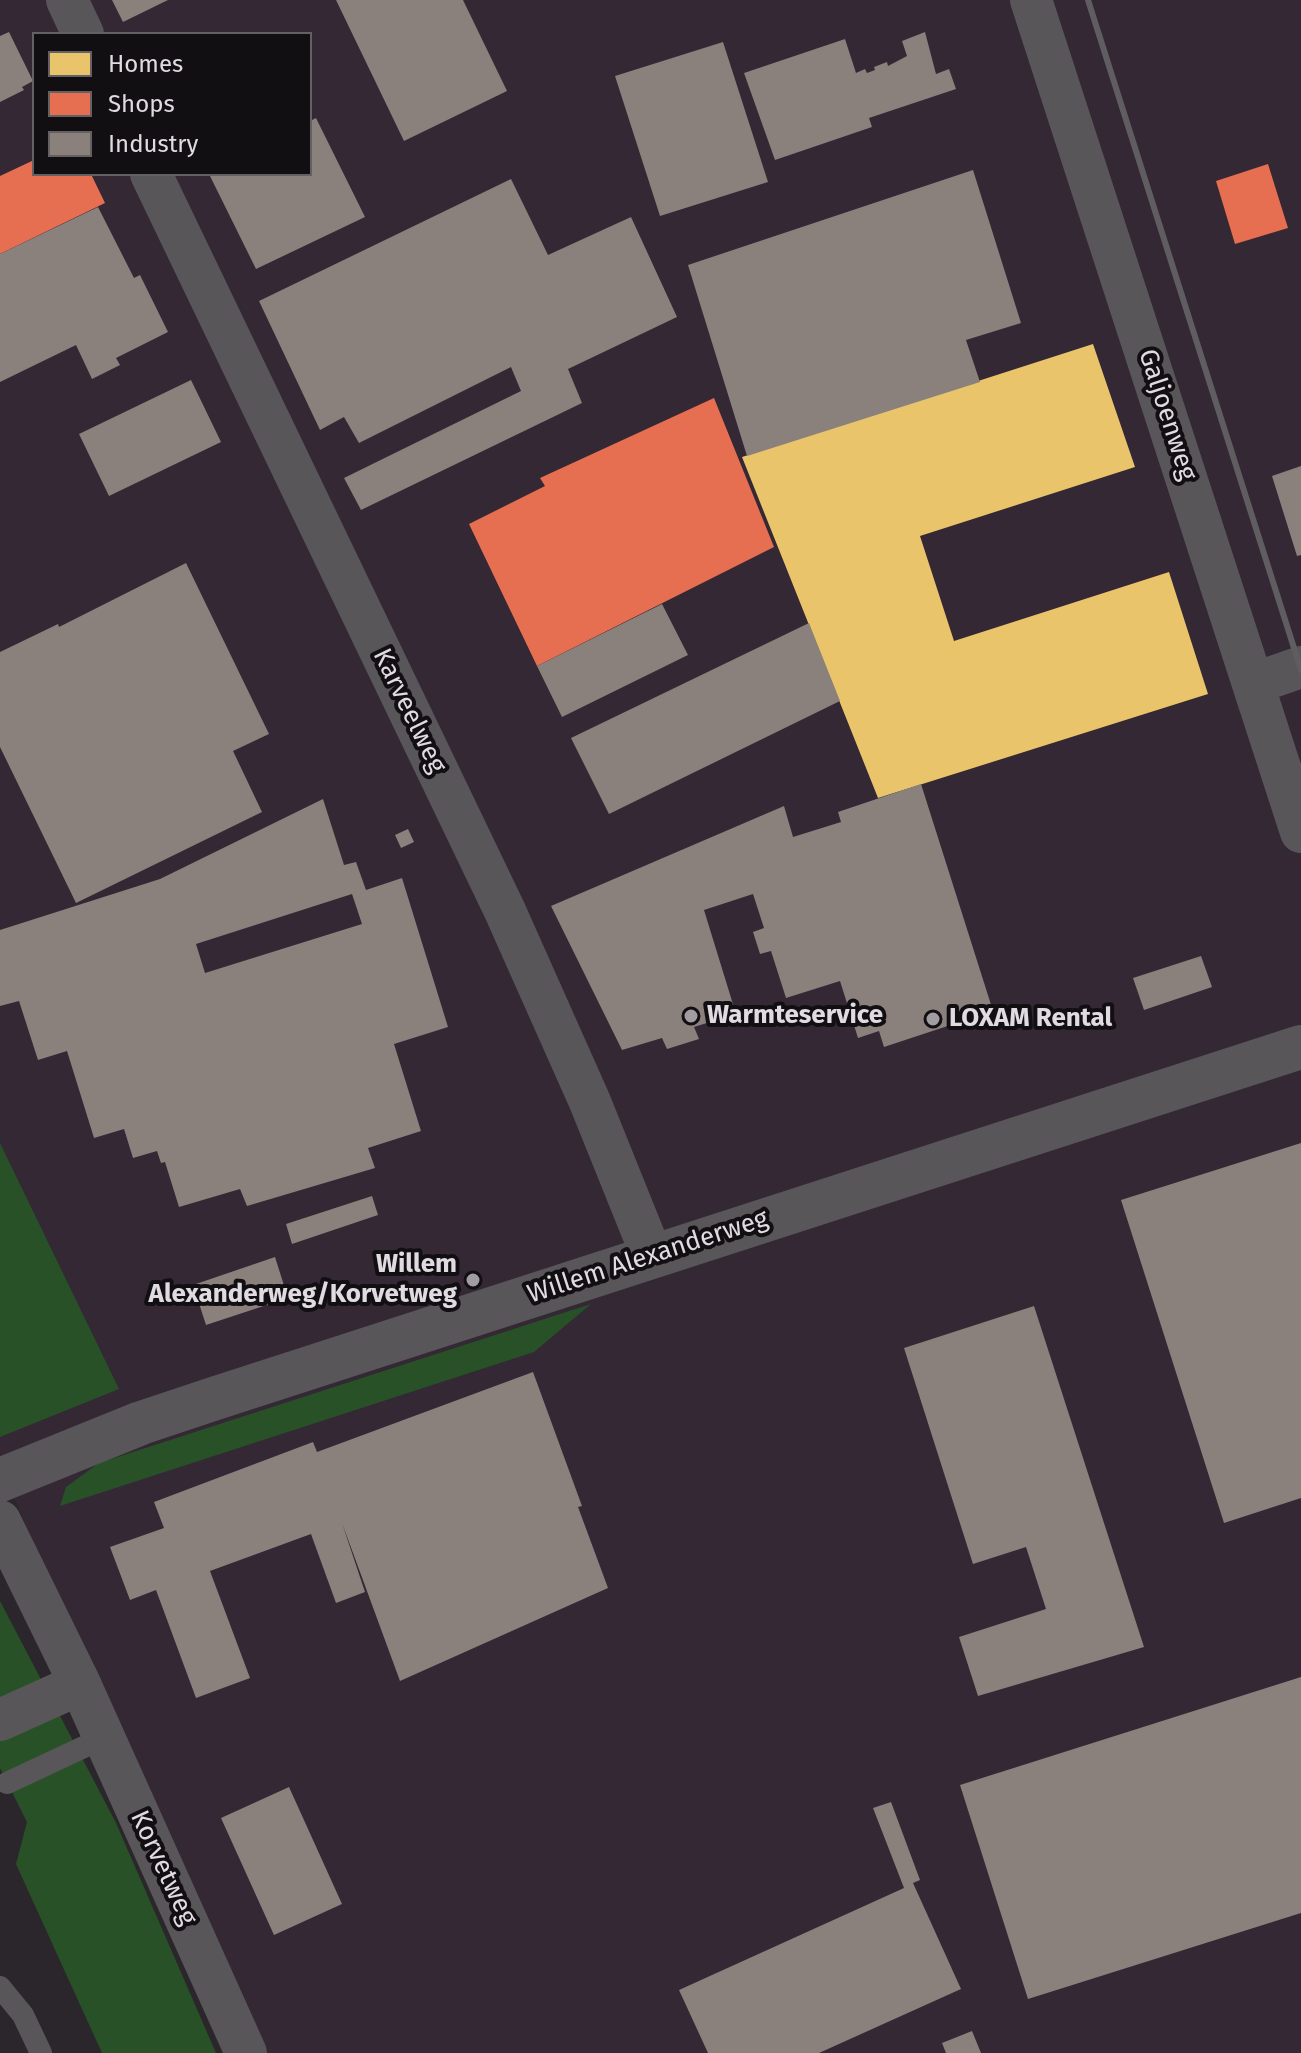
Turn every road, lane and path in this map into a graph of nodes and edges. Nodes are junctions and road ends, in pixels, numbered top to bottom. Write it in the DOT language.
graph roads {
  1 [pos="67,0"];
  2 [pos="1031,0"];
  3 [pos="82,32"];
  4 [pos="152,176"];
  5 [pos="1301,667"];
  6 [pos="1255,683"];
  7 [pos="1301,832"];
  8 [pos="1301,1047"];
  9 [pos="652,1256"];
  10 [pos="0,1480"];
  11 [pos="0,1521"];
  12 [pos="80,1684"];
  13 [pos="0,1720"];
  14 [pos="103,1738"];
  15 [pos="7,1783"];
  16 [pos="0,1987"];
  17 [pos="41,2053"];
  18 [pos="246,2053"];
  1 -- 3 [label="street"];
  2 -- 6 [label="street, Galjoenweg"];
  4 -- 9 [label="street, Karveelweg"];
  5 -- 6 [label="street"];
  6 -- 7 [label="street, Galjoenweg"];
  8 -- 9 [label="street, Willem Alexanderweg"];
  9 -- 10 [label="street, Willem Alexanderweg"];
  11 -- 12 [label="street, Korvetweg"];
  12 -- 13 [label="street"];
  12 -- 14 [label="street, Korvetweg"];
  14 -- 15 [label="lane"];
  14 -- 18 [label="street, Korvetweg"];
  16 -- 17 [label="lane"];
}
